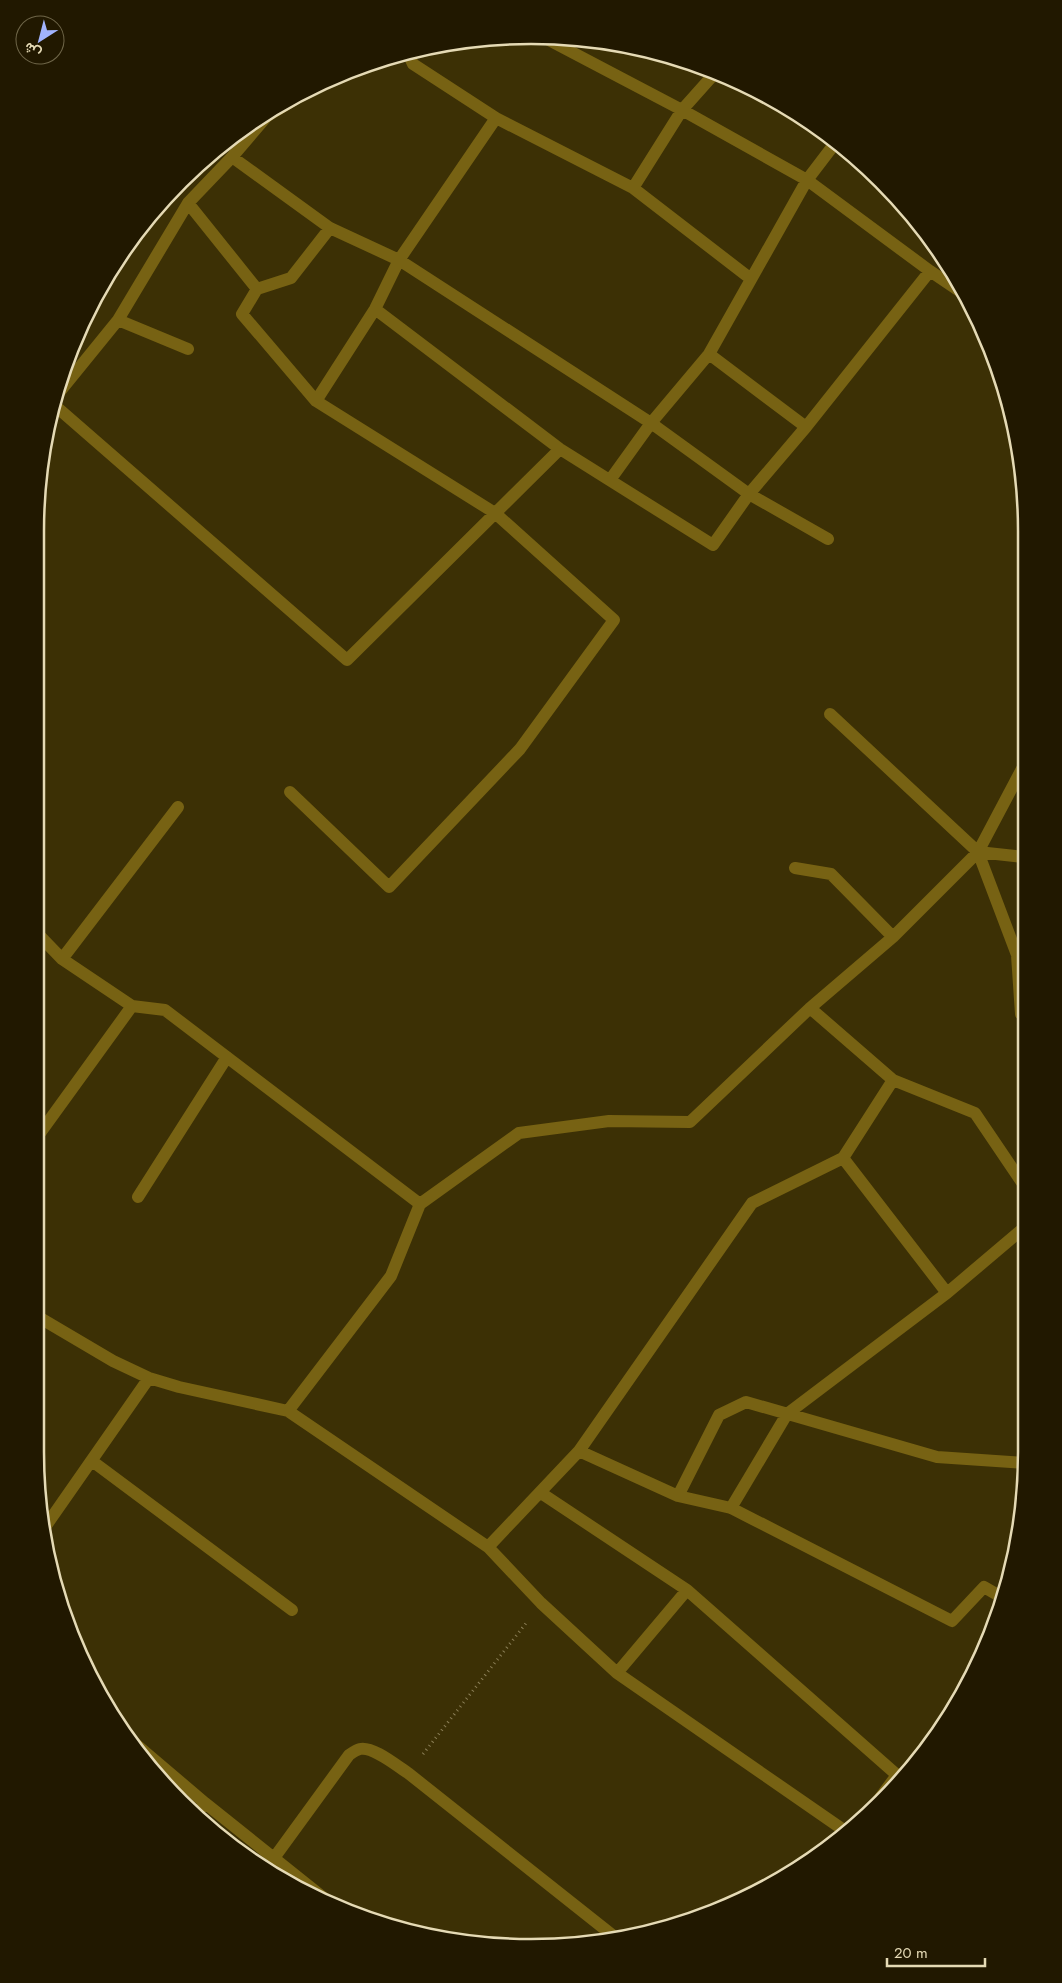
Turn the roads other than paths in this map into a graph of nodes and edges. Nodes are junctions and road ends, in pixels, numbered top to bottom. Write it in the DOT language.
graph roads {
  1 [pos="559,45"];
  2 [pos="411,59"];
  3 [pos="710,78"];
  4 [pos="682,110"];
  5 [pos="496,118"];
  6 [pos="256,129"];
  7 [pos="832,147"];
  8 [pos="232,157"];
  9 [pos="807,180"];
  10 [pos="633,188"];
  11 [pos="188,203"];
  12 [pos="330,228"];
  13 [pos="400,260"];
  14 [pos="930,271"];
  15 [pos="751,279"];
  16 [pos="953,286"];
  17 [pos="257,289"];
  18 [pos="375,309"];
  19 [pos="118,320"];
  20 [pos="188,349"];
  21 [pos="709,354"];
  22 [pos="67,383"];
  23 [pos="316,401"];
  24 [pos="59,408"];
  25 [pos="651,423"];
  26 [pos="806,427"];
  27 [pos="560,449"];
  28 [pos="610,480"];
  29 [pos="749,494"];
  30 [pos="495,513"];
  31 [pos="828,539"];
  32 [pos="830,714"];
  33 [pos="1018,777"];
  34 [pos="290,792"];
  35 [pos="178,807"];
  36 [pos="978,852"];
  37 [pos="1018,856"];
  38 [pos="795,868"];
  39 [pos="893,937"];
  40 [pos="44,940"];
  41 [pos="62,959"];
  42 [pos="1018,970"];
  43 [pos="132,1006"];
  44 [pos="810,1008"];
  45 [pos="227,1057"];
  46 [pos="893,1080"];
  47 [pos="44,1128"];
  48 [pos="843,1158"];
  49 [pos="1018,1177"];
  50 [pos="138,1197"];
  51 [pos="420,1204"];
  52 [pos="1018,1233"];
  53 [pos="947,1293"];
  54 [pos="44,1319"];
  55 [pos="149,1378"];
  56 [pos="288,1411"];
  57 [pos="787,1414"];
  58 [pos="579,1451"];
  59 [pos="92,1461"];
  60 [pos="1018,1462"];
  61 [pos="541,1493"];
  62 [pos="678,1496"];
  63 [pos="732,1508"];
  64 [pos="49,1522"];
  65 [pos="488,1547"];
  66 [pos="687,1590"];
  67 [pos="997,1594"];
  68 [pos="292,1610"];
  69 [pos="617,1673"];
  70 [pos="151,1757"];
  71 [pos="898,1772"];
  72 [pos="205,1803"];
  73 [pos="200,1809"];
  74 [pos="841,1828"];
  75 [pos="274,1858"];
  76 [pos="308,1885"];
  77 [pos="609,1933"];
  1 -- 4 [label="street"];
  2 -- 5 [label="street"];
  3 -- 4 [label="street"];
  4 -- 9 [label="street"];
  4 -- 10 [label="street"];
  5 -- 10 [label="street"];
  5 -- 13 [label="street"];
  6 -- 8 [label="street"];
  7 -- 9 [label="street"];
  8 -- 11 [label="street"];
  8 -- 12 [label="street"];
  9 -- 14 [label="street"];
  9 -- 15 [label="street"];
  10 -- 15 [label="street"];
  11 -- 17 [label="street"];
  11 -- 19 [label="street"];
  12 -- 13 [label="street"];
  12 -- 17 [label="street"];
  13 -- 18 [label="street"];
  13 -- 25 [label="street"];
  14 -- 16 [label="street"];
  14 -- 26 [label="street"];
  15 -- 21 [label="street"];
  17 -- 23 [label="street"];
  18 -- 23 [label="street"];
  18 -- 27 [label="street"];
  19 -- 20 [label="street"];
  19 -- 22 [label="street"];
  21 -- 25 [label="street"];
  21 -- 26 [label="street"];
  23 -- 30 [label="street"];
  24 -- 30 [label="street"];
  25 -- 28 [label="street"];
  25 -- 29 [label="street"];
  26 -- 29 [label="street"];
  27 -- 28 [label="street"];
  27 -- 30 [label="street"];
  28 -- 29 [label="street"];
  29 -- 31 [label="street"];
  30 -- 34 [label="street"];
  32 -- 36 [label="street"];
  33 -- 36 [label="street"];
  35 -- 41 [label="street"];
  36 -- 37 [label="street"];
  36 -- 39 [label="street"];
  36 -- 42 [label="street"];
  38 -- 39 [label="street"];
  39 -- 44 [label="street"];
  40 -- 41 [label="street"];
  41 -- 43 [label="street"];
  43 -- 45 [label="street"];
  43 -- 47 [label="street"];
  44 -- 46 [label="street"];
  44 -- 51 [label="street"];
  45 -- 50 [label="street"];
  45 -- 51 [label="street"];
  46 -- 48 [label="street"];
  46 -- 49 [label="street"];
  48 -- 53 [label="street"];
  48 -- 58 [label="street"];
  51 -- 56 [label="street"];
  52 -- 53 [label="street"];
  53 -- 57 [label="street"];
  54 -- 55 [label="street"];
  55 -- 56 [label="street"];
  55 -- 59 [label="street"];
  56 -- 65 [label="street"];
  57 -- 60 [label="street"];
  57 -- 62 [label="street"];
  57 -- 63 [label="street"];
  58 -- 61 [label="street"];
  58 -- 62 [label="street"];
  59 -- 64 [label="street"];
  59 -- 68 [label="street"];
  61 -- 65 [label="street"];
  61 -- 66 [label="street"];
  62 -- 63 [label="street"];
  63 -- 67 [label="street"];
  65 -- 69 [label="street"];
  66 -- 69 [label="street"];
  66 -- 71 [label="street"];
  69 -- 74 [label="street"];
  70 -- 72 [label="street"];
  72 -- 73 [label="street"];
  72 -- 75 [label="street"];
  75 -- 76 [label="street"];
  75 -- 77 [label="street"];
}
